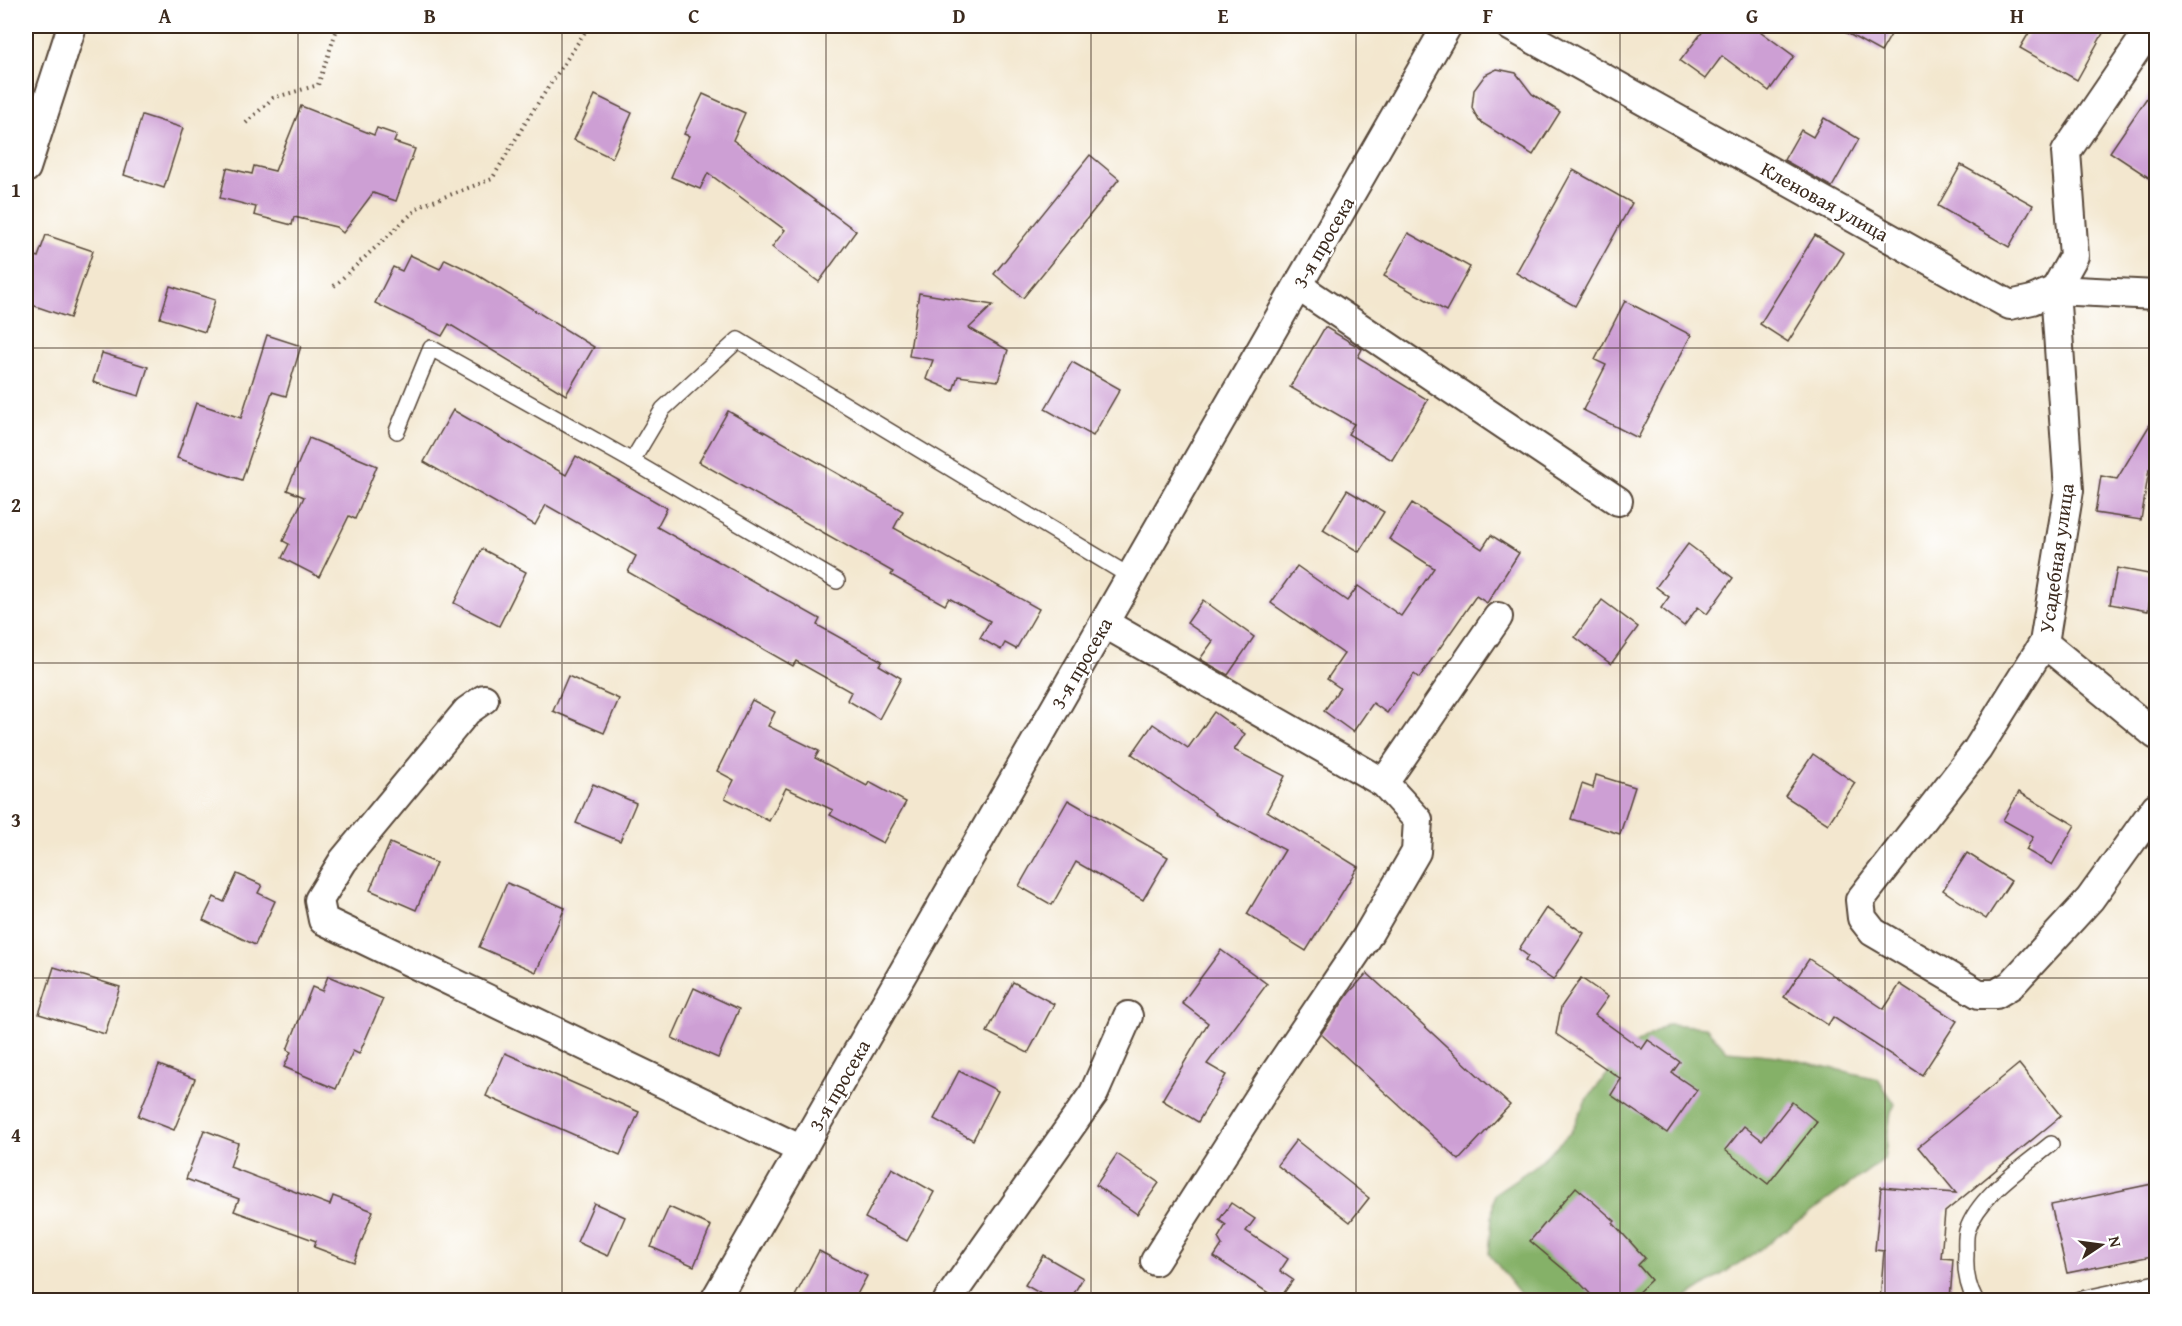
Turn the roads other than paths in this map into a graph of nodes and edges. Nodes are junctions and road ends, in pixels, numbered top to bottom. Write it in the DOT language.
graph roads {
  1 [pos="72,26"];
  2 [pos="1447,26"];
  3 [pos="1510,26"];
  4 [pos="2152,26"];
  5 [pos="26,168"];
  6 [pos="1298,286"];
  7 [pos="2055,290"];
  8 [pos="2157,295"];
  9 [pos="398,432"];
  10 [pos="632,461"];
  11 [pos="1618,501"];
  12 [pos="1131,577"];
  13 [pos="837,581"];
  14 [pos="1498,617"];
  15 [pos="1104,623"];
  16 [pos="2044,643"];
  17 [pos="484,699"];
  18 [pos="2157,735"];
  19 [pos="1384,783"];
  20 [pos="2157,807"];
  21 [pos="1128,1016"];
  22 [pos="2051,1144"];
  23 [pos="802,1150"];
  24 [pos="1155,1261"];
  25 [pos="2157,1282"];
  26 [pos="716,1300"];
  27 [pos="948,1300"];
  28 [pos="1975,1300"];
  29 [pos="2087,1300"];
  1 -- 5 [label="street"];
  2 -- 6 [label="street, 3-я просека"];
  3 -- 7 [label="street, Кленовая улица"];
  4 -- 7 [label="street"];
  6 -- 11 [label="street"];
  6 -- 12 [label="street, 3-я просека"];
  7 -- 8 [label="street, Кленовая улица"];
  7 -- 16 [label="street, Усадебная улица"];
  9 -- 10 [label="lane"];
  10 -- 12 [label="lane"];
  10 -- 13 [label="lane"];
  12 -- 15 [label="street, 3-я просека"];
  14 -- 19 [label="street"];
  15 -- 19 [label="street"];
  15 -- 23 [label="street, 3-я просека"];
  16 -- 18 [label="street"];
  16 -- 20 [label="street, Усадебная улица"];
  17 -- 23 [label="street"];
  19 -- 24 [label="street"];
  21 -- 27 [label="street"];
  22 -- 28 [label="lane"];
  23 -- 26 [label="street, 3-я просека"];
  25 -- 29 [label="lane"];
}
